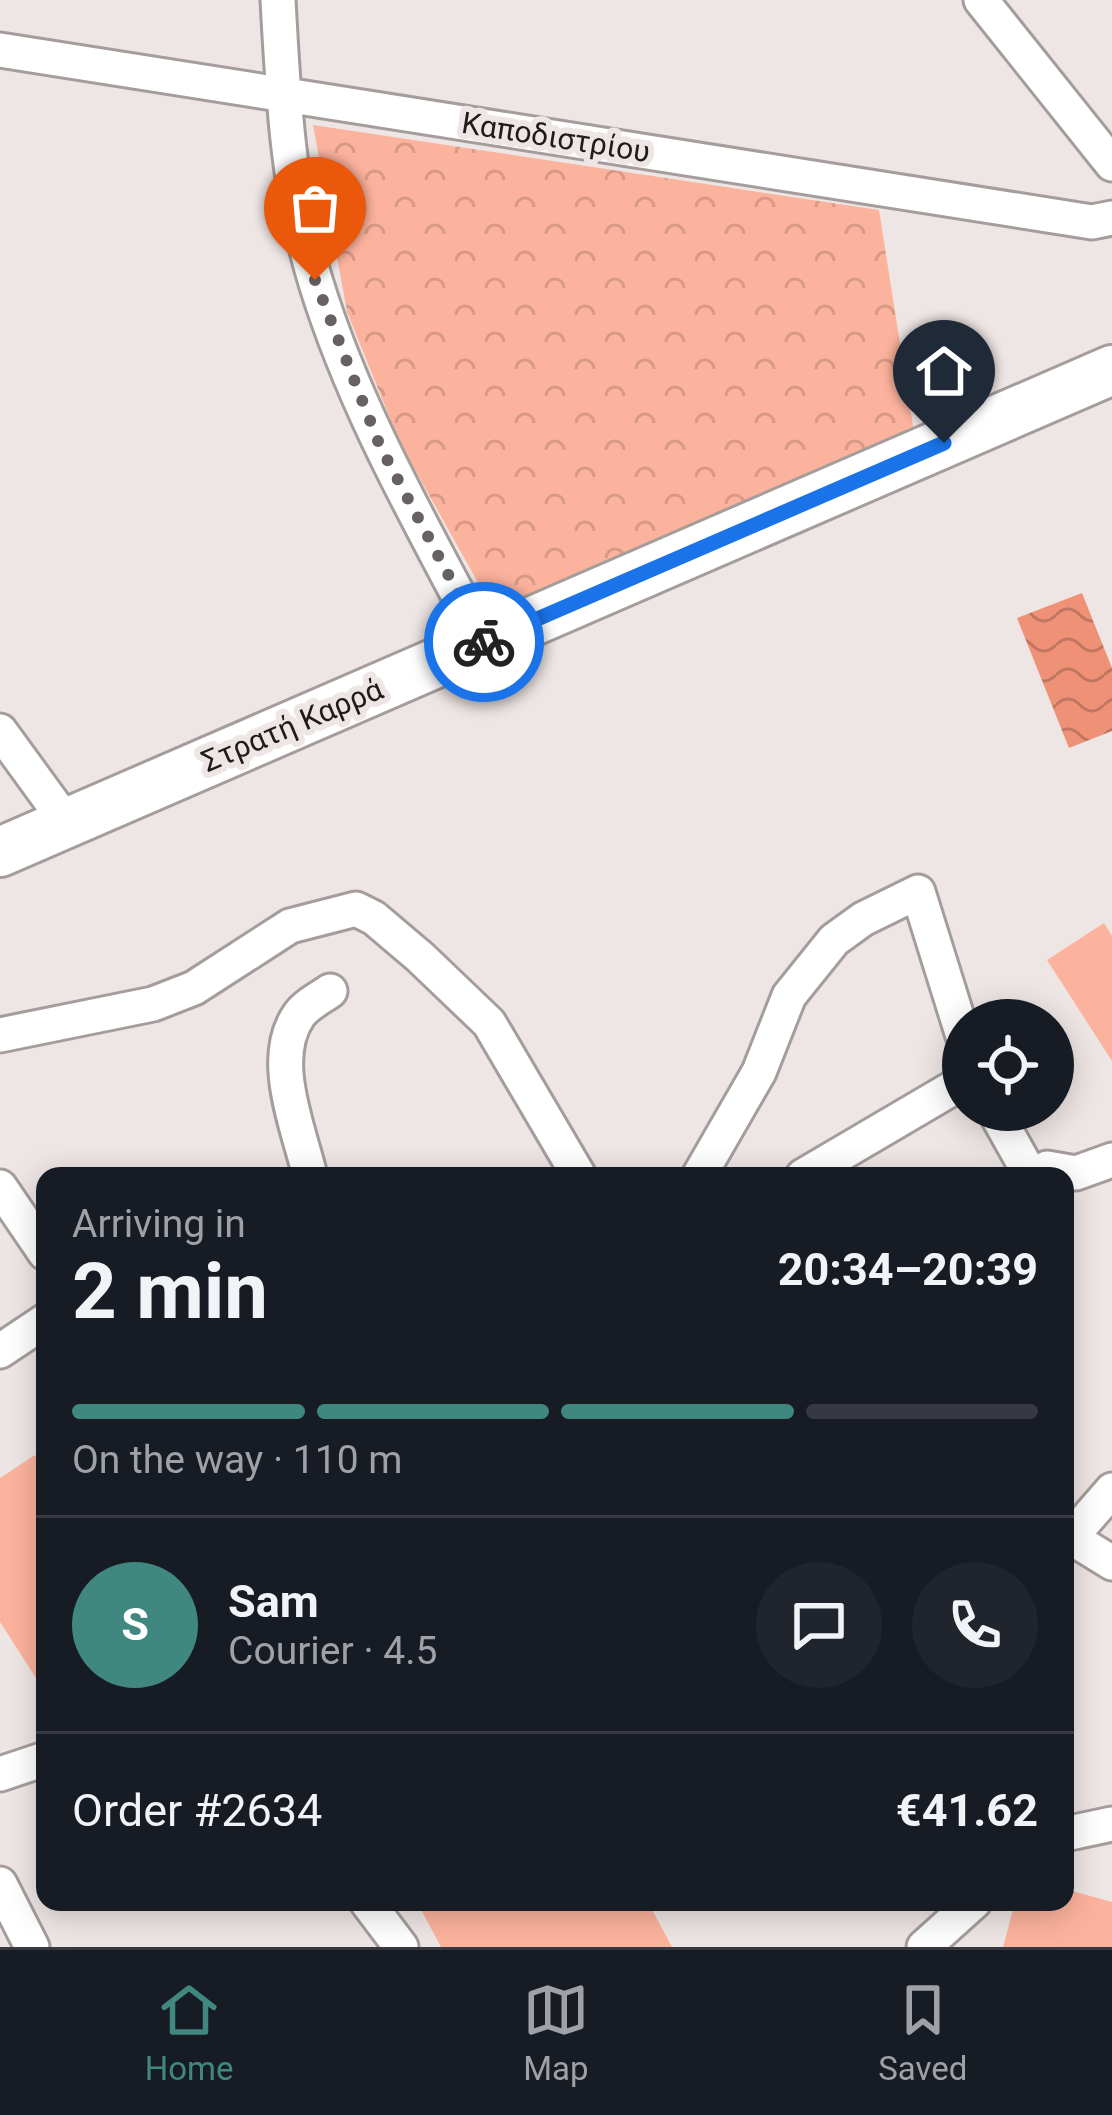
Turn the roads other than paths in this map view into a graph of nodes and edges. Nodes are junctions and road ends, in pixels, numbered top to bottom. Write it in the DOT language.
graph roads {
  1 [pos="278,0"];
  2 [pos="981,0"];
  3 [pos="0,50"];
  4 [pos="283,94"];
  5 [pos="1112,164"];
  6 [pos="1112,218"];
  7 [pos="1112,370"];
  8 [pos="483,642"];
  9 [pos="0,731"];
  10 [pos="67,823"];
  11 [pos="0,852"];
  12 [pos="330,991"];
  13 [pos="951,999"];
  14 [pos="0,1035"];
  15 [pos="942,1094"];
  16 [pos="1006,1131"];
  17 [pos="1112,1160"];
  18 [pos="308,1167"];
  19 [pos="574,1167"];
  20 [pos="704,1167"];
  21 [pos="818,1167"];
  22 [pos="1028,1167"];
  23 [pos="1074,1173"];
  24 [pos="0,1187"];
  25 [pos="36,1240"];
  26 [pos="36,1327"];
  27 [pos="0,1351"];
  28 [pos="1112,1490"];
  29 [pos="1074,1531"];
  30 [pos="1074,1543"];
  31 [pos="1112,1564"];
  32 [pos="36,1762"];
  33 [pos="0,1774"];
  34 [pos="1112,1824"];
  35 [pos="1074,1832"];
  36 [pos="0,1884"];
  37 [pos="374,1911"];
  38 [pos="964,1911"];
  39 [pos="32,1947"];
  40 [pos="401,1947"];
  41 [pos="924,1947"];
  1 -- 4 [label="street"];
  2 -- 5 [label="street"];
  3 -- 4 [label="street, Καποδιστρίου"];
  4 -- 6 [label="street, Καποδιστρίου"];
  4 -- 8 [label="street"];
  7 -- 8 [label="street, Στρατή Καρρά"];
  8 -- 10 [label="street, Στρατή Καρρά"];
  9 -- 10 [label="street"];
  10 -- 11 [label="street, Στρατή Καρρά"];
  12 -- 18 [label="street"];
  13 -- 20 [label="street"];
  14 -- 19 [label="street"];
  15 -- 21 [label="street"];
  16 -- 22 [label="street"];
  17 -- 23 [label="street"];
  24 -- 25 [label="street"];
  26 -- 27 [label="street"];
  28 -- 29 [label="street"];
  30 -- 31 [label="street"];
  32 -- 33 [label="street"];
  34 -- 35 [label="street"];
  36 -- 39 [label="street"];
  37 -- 40 [label="street"];
  38 -- 41 [label="street"];
}
